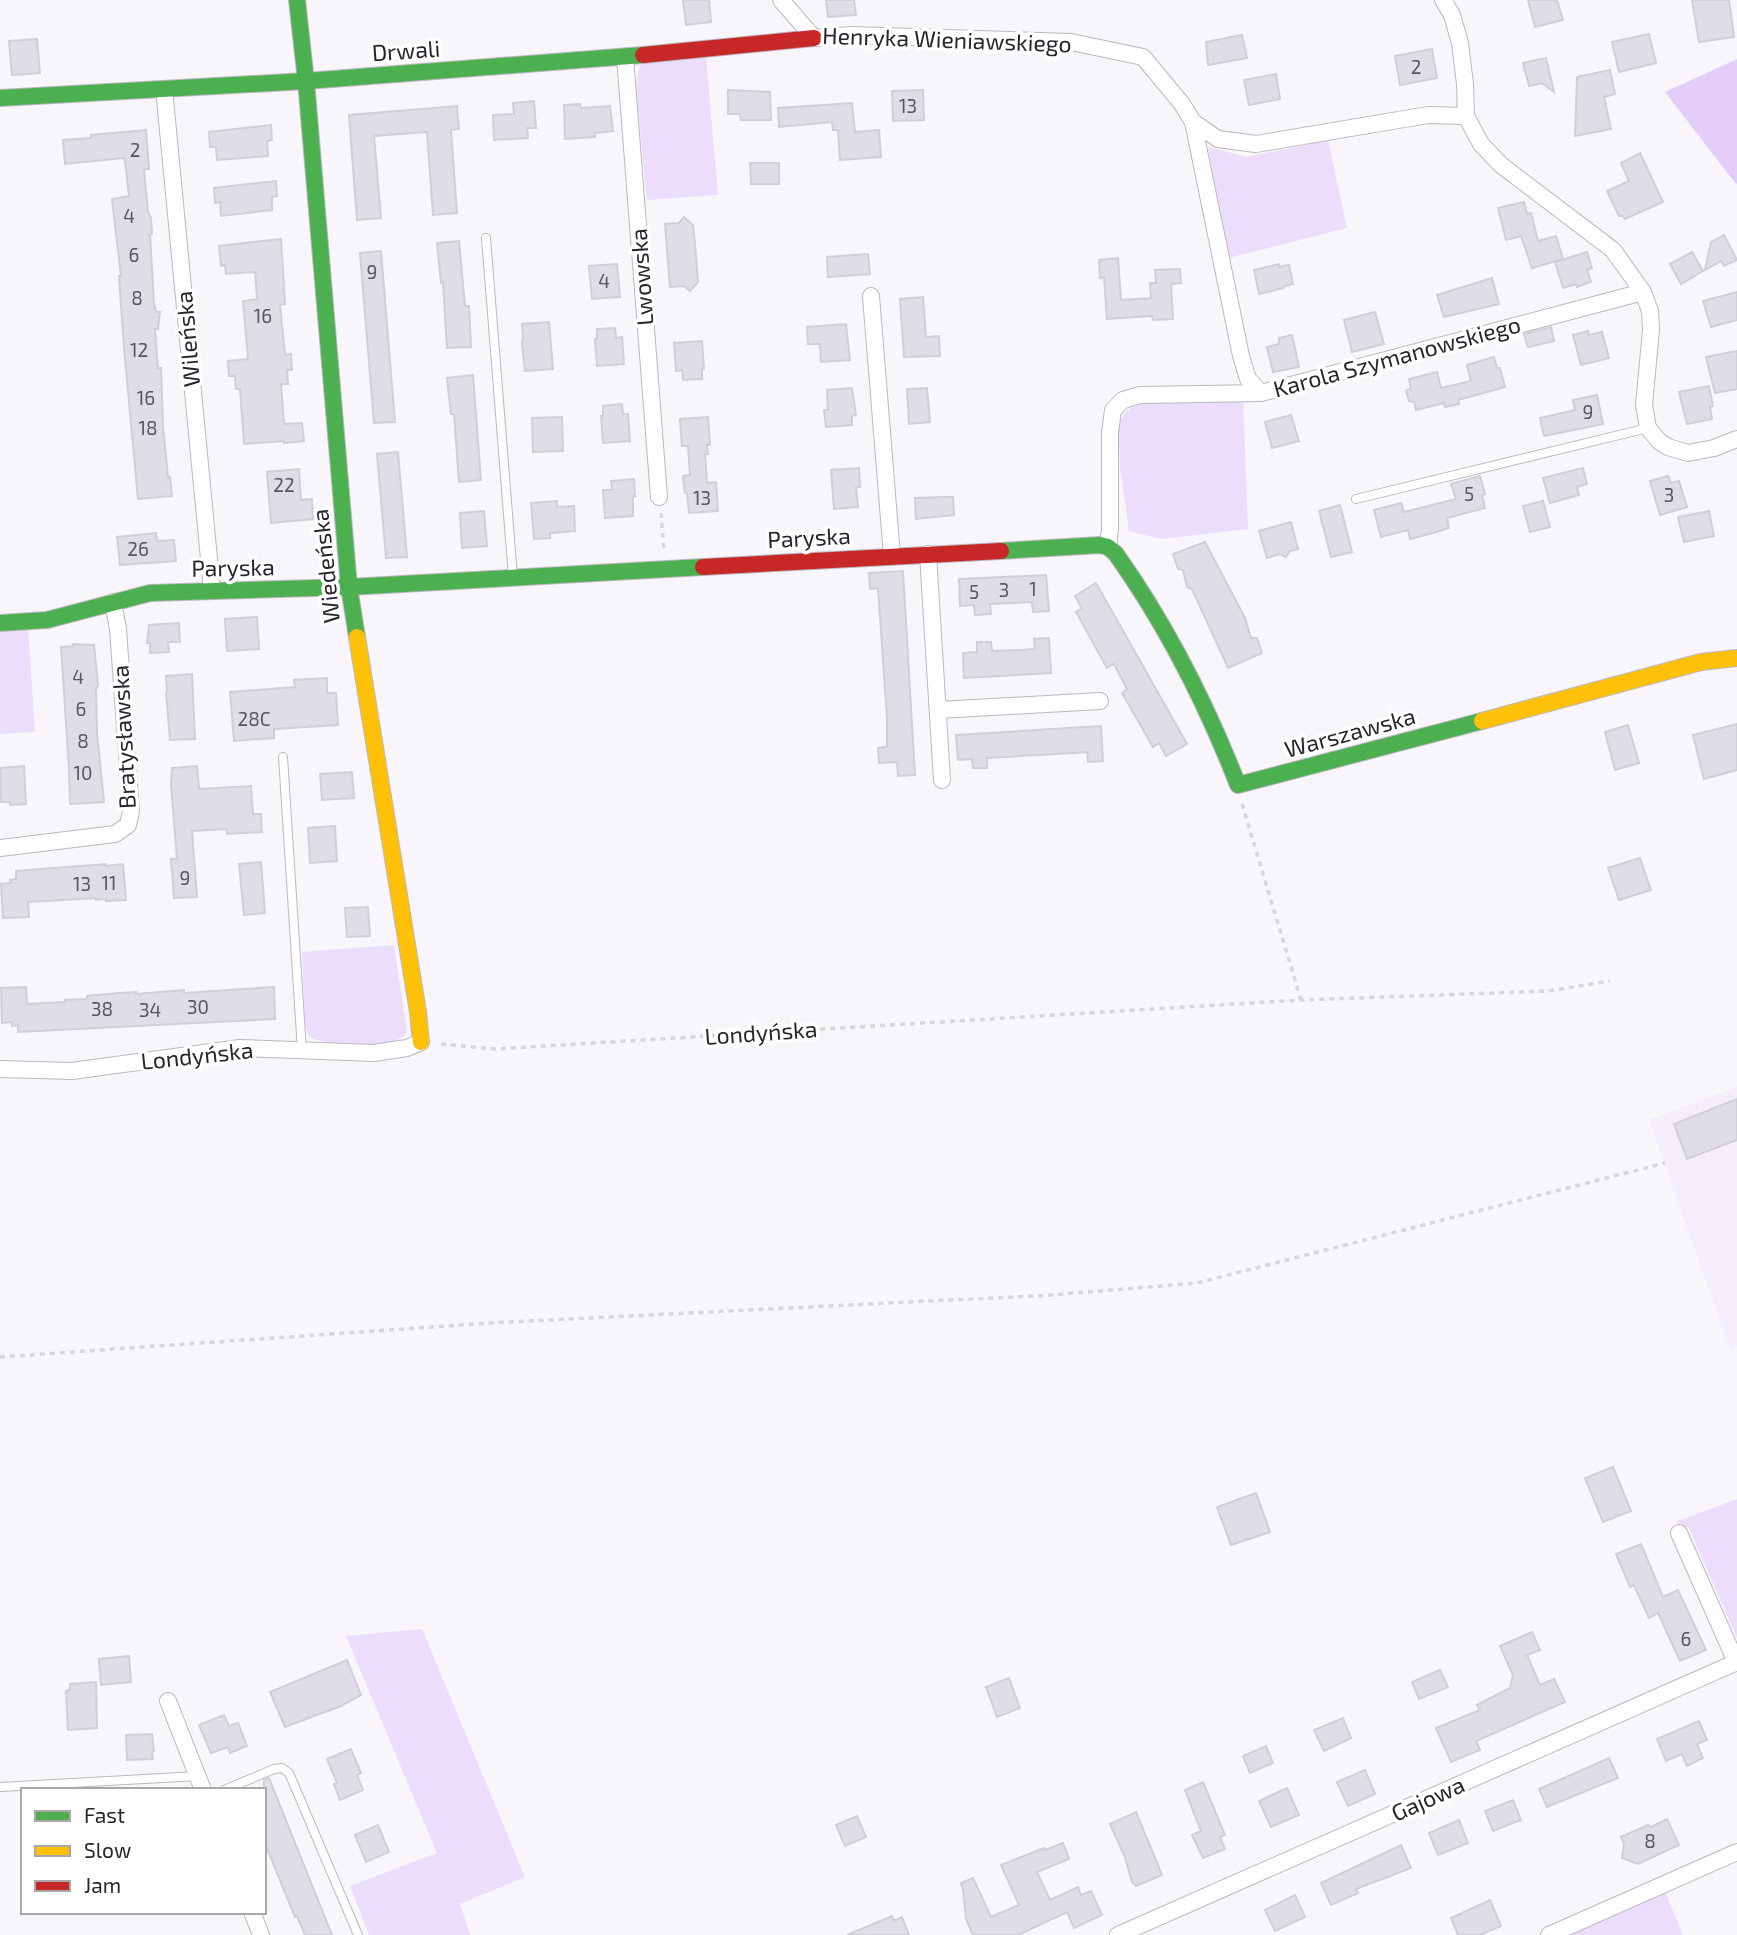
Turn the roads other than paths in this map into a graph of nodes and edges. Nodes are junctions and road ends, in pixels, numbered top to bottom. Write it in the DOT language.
graph roads {
  1 [pos="297,0"];
  2 [pos="781,0"];
  3 [pos="1443,0"];
  4 [pos="814,38"];
  5 [pos="625,57"];
  6 [pos="306,81"];
  7 [pos="164,89"];
  8 [pos="0,98"];
  9 [pos="1466,116"];
  10 [pos="1194,122"];
  11 [pos="486,238"];
  12 [pos="1643,292"];
  13 [pos="871,296"];
  14 [pos="1261,393"];
  15 [pos="1648,428"];
  16 [pos="1737,439"];
  17 [pos="659,497"];
  18 [pos="1356,499"];
  19 [pos="1108,547"];
  20 [pos="928,554"];
  21 [pos="892,556"];
  22 [pos="513,578"];
  23 [pos="349,587"];
  24 [pos="212,590"];
  25 [pos="113,602"];
  26 [pos="0,623"];
  27 [pos="1737,657"];
  28 [pos="1100,701"];
  29 [pos="938,710"];
  30 [pos="283,757"];
  31 [pos="942,780"];
  32 [pos="0,848"];
  33 [pos="421,1042"];
  34 [pos="302,1051"];
  35 [pos="0,1069"];
  36 [pos="1679,1534"];
  37 [pos="1736,1662"];
  38 [pos="168,1701"];
  39 [pos="200,1783"];
  40 [pos="0,1787"];
  41 [pos="229,1788"];
  42 [pos="1737,1852"];
  43 [pos="253,1914"];
  44 [pos="261,1935"];
  45 [pos="358,1935"];
  46 [pos="1118,1935"];
  47 [pos="1549,1935"];
  1 -- 6 [label="street, Wiedeńska"];
  2 -- 4 [label="street, Henryka Wieniawskiego"];
  3 -- 9 [label="street"];
  4 -- 5 [label="street, Drwali"];
  4 -- 10 [label="street, Henryka Wieniawskiego"];
  5 -- 6 [label="street, Drwali"];
  5 -- 17 [label="street, Lwowska"];
  6 -- 7 [label="street, Drwali"];
  6 -- 23 [label="street, Wiedeńska"];
  7 -- 8 [label="street, Drwali"];
  7 -- 24 [label="street, Wileńska"];
  9 -- 10 [label="street, Henryka Wieniawskiego"];
  9 -- 12 [label="street"];
  10 -- 14 [label="street, Karola Szymanowskiego"];
  11 -- 22 [label="lane"];
  12 -- 14 [label="street, Karola Szymanowskiego"];
  12 -- 15 [label="street"];
  13 -- 21 [label="street"];
  14 -- 19 [label="street"];
  15 -- 16 [label="street"];
  15 -- 18 [label="lane"];
  19 -- 20 [label="street, Paryska"];
  19 -- 27 [label="street, Warszawska"];
  20 -- 21 [label="street, Paryska"];
  20 -- 29 [label="street"];
  21 -- 22 [label="street, Paryska"];
  22 -- 23 [label="street, Paryska"];
  23 -- 24 [label="street, Paryska"];
  23 -- 33 [label="street, Wiedeńska"];
  24 -- 25 [label="street, Paryska"];
  25 -- 26 [label="street, Paryska"];
  25 -- 32 [label="street, Bratysławska"];
  28 -- 29 [label="street"];
  29 -- 31 [label="street"];
  30 -- 34 [label="lane"];
  33 -- 34 [label="street, Londyńska"];
  34 -- 35 [label="street, Londyńska"];
  36 -- 37 [label="street"];
  37 -- 46 [label="street, Gajowa"];
  38 -- 39 [label="street"];
  39 -- 40 [label="lane"];
  41 -- 45 [label="lane"];
  42 -- 47 [label="street"];
  43 -- 44 [label="street"];
}
